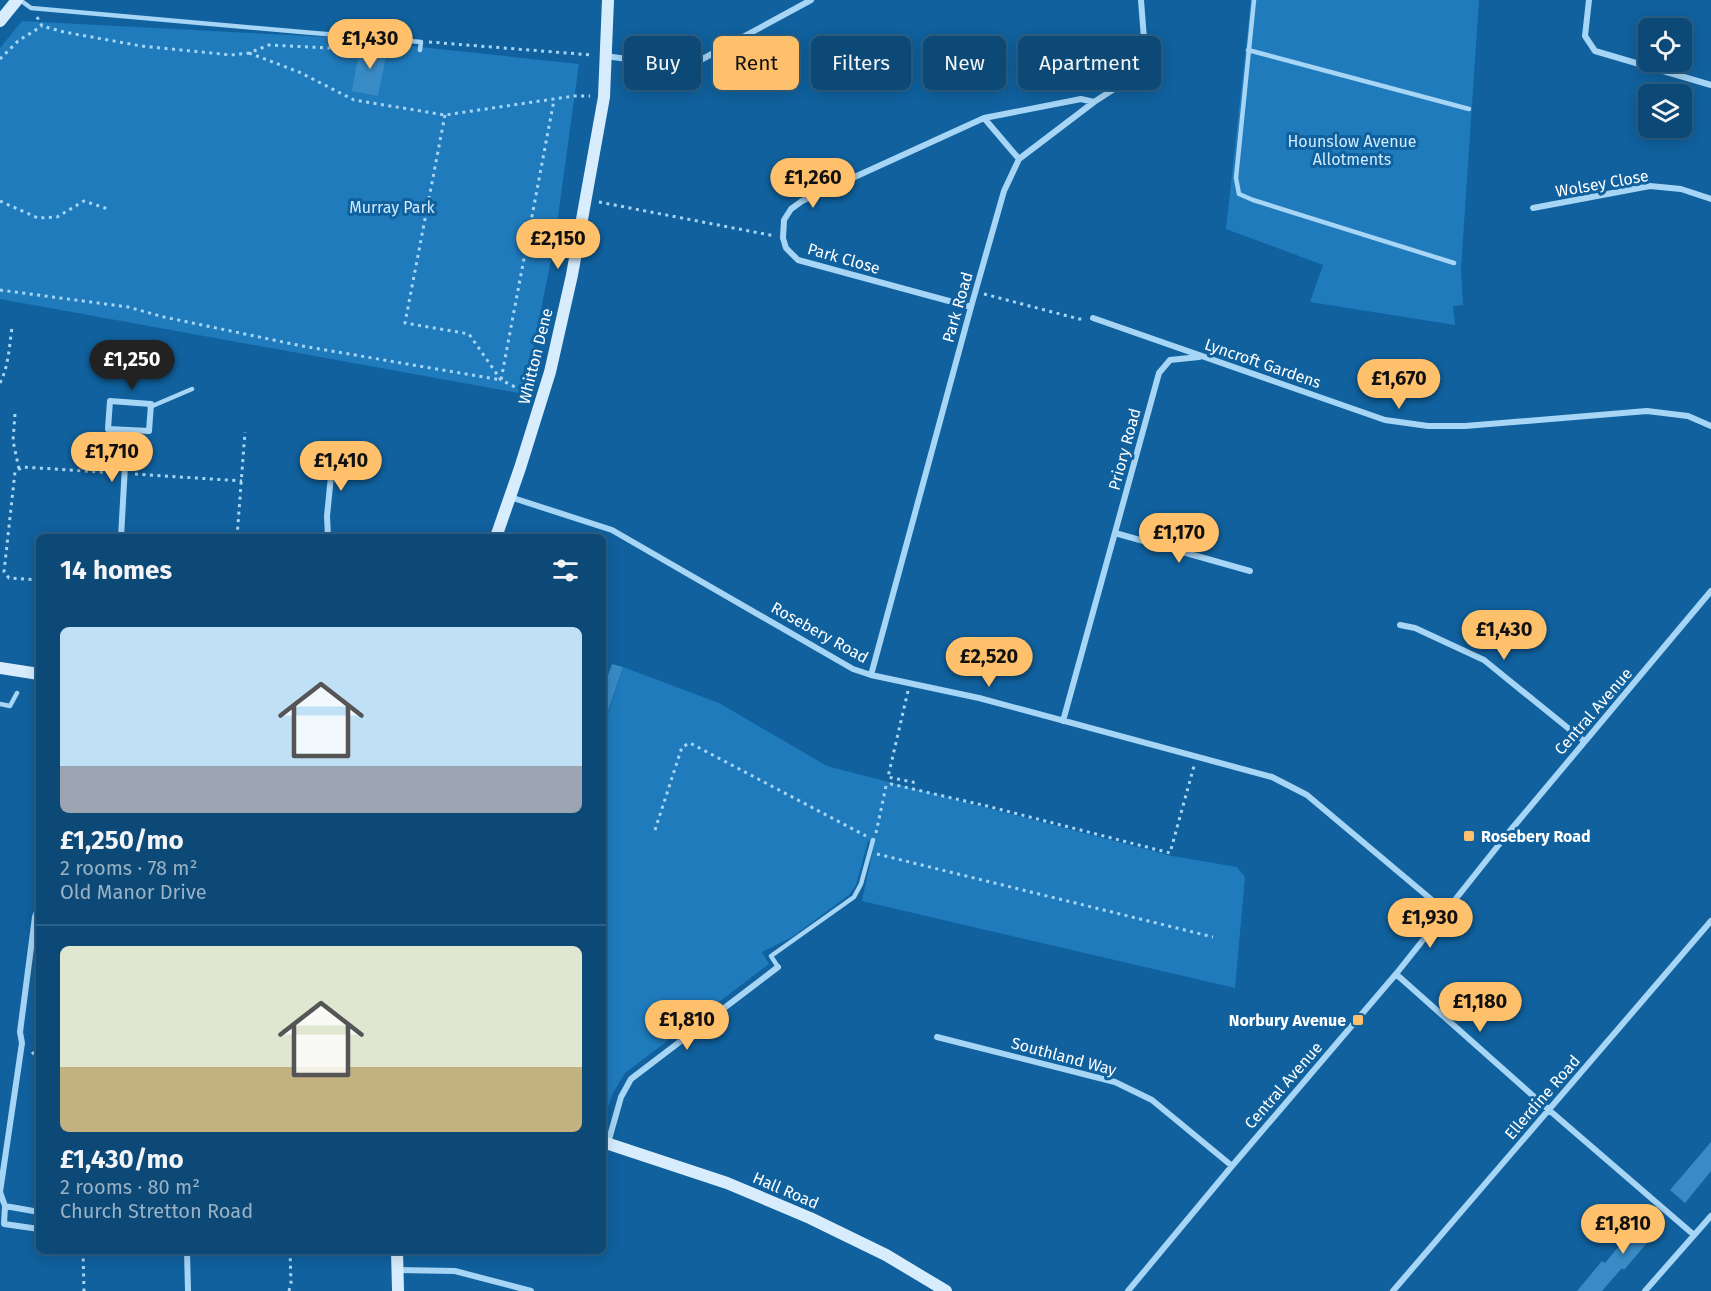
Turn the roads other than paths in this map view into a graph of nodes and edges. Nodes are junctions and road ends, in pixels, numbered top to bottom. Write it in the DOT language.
graph roads {
  1 [pos="18,0"];
  2 [pos="608,0"];
  3 [pos="811,0"];
  4 [pos="1141,0"];
  5 [pos="1254,0"];
  6 [pos="1589,0"];
  7 [pos="0,21"];
  8 [pos="420,50"];
  9 [pos="1248,50"];
  10 [pos="605,56"];
  11 [pos="1711,85"];
  12 [pos="1094,102"];
  13 [pos="1468,109"];
  14 [pos="984,118"];
  15 [pos="1019,159"];
  16 [pos="1711,199"];
  17 [pos="1533,208"];
  18 [pos="1454,263"];
  19 [pos="971,307"];
  20 [pos="1093,318"];
  21 [pos="1204,357"];
  22 [pos="192,389"];
  23 [pos="150,407"];
  24 [pos="1711,426"];
  25 [pos="127,430"];
  26 [pos="334,446"];
  27 [pos="510,497"];
  28 [pos="1116,533"];
  29 [pos="121,534"];
  30 [pos="328,534"];
  31 [pos="497,534"];
  32 [pos="1250,571"];
  33 [pos="1711,591"];
  34 [pos="1400,625"];
  35 [pos="0,668"];
  36 [pos="36,674"];
  37 [pos="872,675"];
  38 [pos="17,693"];
  39 [pos="0,704"];
  40 [pos="1063,721"];
  41 [pos="1584,741"];
  42 [pos="872,839"];
  43 [pos="1444,911"];
  44 [pos="1711,921"];
  45 [pos="36,924"];
  46 [pos="778,967"];
  47 [pos="1396,974"];
  48 [pos="937,1037"];
  49 [pos="1549,1110"];
  50 [pos="606,1142"];
  51 [pos="1232,1166"];
  52 [pos="5,1206"];
  53 [pos="36,1211"];
  54 [pos="1711,1216"];
  55 [pos="36,1229"];
  56 [pos="1694,1235"];
  57 [pos="187,1254"];
  58 [pos="397,1254"];
  59 [pos="398,1270"];
  60 [pos="932,1287"];
  61 [pos="188,1291"];
  62 [pos="398,1291"];
  63 [pos="531,1291"];
  64 [pos="946,1291"];
  65 [pos="1128,1291"];
  66 [pos="1393,1291"];
  67 [pos="1645,1291"];
  1 -- 7 [label="street"];
  1 -- 8 [label="lane"];
  2 -- 10 [label="street, Whitton Dene"];
  3 -- 10 [label="street"];
  4 -- 12 [label="street, Park Road"];
  5 -- 9 [label="lane"];
  6 -- 11 [label="street"];
  9 -- 13 [label="lane"];
  9 -- 18 [label="lane"];
  10 -- 27 [label="street, Whitton Dene"];
  12 -- 14 [label="street"];
  12 -- 15 [label="street, Park Road"];
  14 -- 15 [label="street"];
  14 -- 19 [label="street, Park Close"];
  15 -- 19 [label="street, Park Road"];
  16 -- 17 [label="street, Wolsey Close"];
  19 -- 37 [label="street, Park Road"];
  20 -- 21 [label="street, Lyncroft Gardens"];
  21 -- 24 [label="street, Lyncroft Gardens"];
  21 -- 28 [label="street, Priory Road"];
  22 -- 23 [label="lane"];
  23 -- 25 [label="street"];
  23 -- 25 [label="street"];
  25 -- 29 [label="street"];
  26 -- 30 [label="street"];
  27 -- 31 [label="street, Whitton Dene"];
  27 -- 37 [label="street, Rosebery Road"];
  28 -- 32 [label="street"];
  28 -- 40 [label="street, Priory Road"];
  33 -- 41 [label="street, Central Avenue"];
  34 -- 41 [label="street"];
  35 -- 36 [label="street"];
  37 -- 40 [label="street, Rosebery Road"];
  38 -- 39 [label="lane"];
  40 -- 43 [label="street, Rosebery Road"];
  41 -- 43 [label="street, Central Avenue"];
  42 -- 46 [label="lane"];
  43 -- 47 [label="street, Central Avenue"];
  44 -- 49 [label="street, Ellerdine Road"];
  45 -- 52 [label="street"];
  46 -- 50 [label="street"];
  47 -- 49 [label="street"];
  47 -- 51 [label="street, Central Avenue"];
  48 -- 51 [label="street, Southland Way"];
  49 -- 56 [label="street"];
  49 -- 66 [label="street, Ellerdine Road"];
  50 -- 60 [label="street, Hall Road"];
  51 -- 65 [label="street, Central Avenue"];
  52 -- 53 [label="street"];
  52 -- 55 [label="street"];
  54 -- 56 [label="street"];
  56 -- 67 [label="street"];
  57 -- 61 [label="street"];
  58 -- 59 [label="street"];
  59 -- 62 [label="street"];
  59 -- 63 [label="street"];
  60 -- 64 [label="street, Hall Road"];
}
